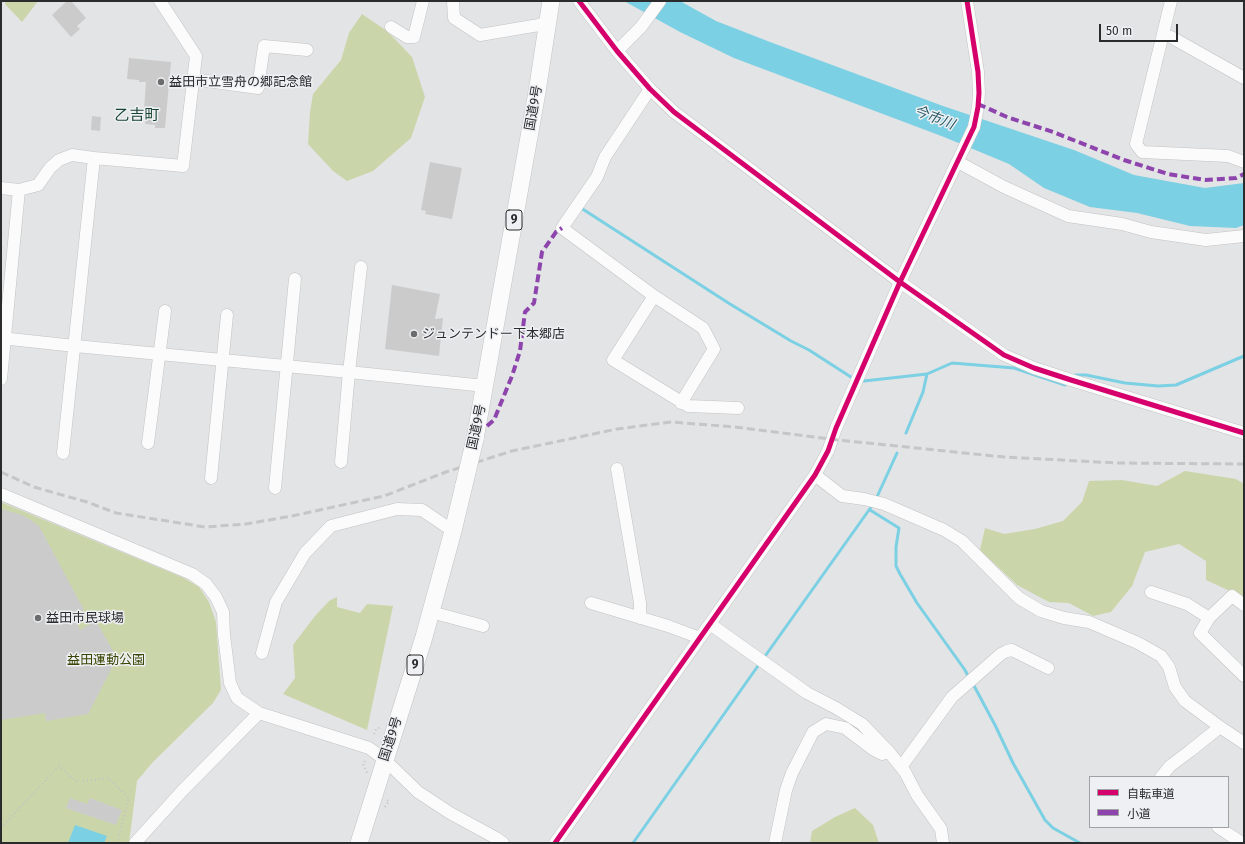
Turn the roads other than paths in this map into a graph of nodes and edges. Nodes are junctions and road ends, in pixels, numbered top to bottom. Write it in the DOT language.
graph roads {
  1 [pos="160,1"];
  2 [pos="422,1"];
  3 [pos="452,1"];
  4 [pos="552,1"];
  5 [pos="579,1"];
  6 [pos="660,1"];
  7 [pos="967,1"];
  8 [pos="1171,1"];
  9 [pos="548,20"];
  10 [pos="391,27"];
  11 [pos="1163,35"];
  12 [pos="307,50"];
  13 [pos="617,51"];
  14 [pos="1244,78"];
  15 [pos="193,79"];
  16 [pos="650,89"];
  17 [pos="960,157"];
  18 [pos="94,158"];
  19 [pos="1244,162"];
  20 [pos="1,188"];
  21 [pos="19,190"];
  22 [pos="1244,236"];
  23 [pos="361,267"];
  24 [pos="295,279"];
  25 [pos="900,282"];
  26 [pos="654,296"];
  27 [pos="165,311"];
  28 [pos="227,315"];
  29 [pos="3,338"];
  30 [pos="75,346"];
  31 [pos="159,354"];
  32 [pos="222,360"];
  33 [pos="286,366"];
  34 [pos="349,372"];
  35 [pos="1,378"];
  36 [pos="485,386"];
  37 [pos="682,403"];
  38 [pos="738,408"];
  39 [pos="1244,433"];
  40 [pos="148,443"];
  41 [pos="63,453"];
  42 [pos="341,462"];
  43 [pos="617,469"];
  44 [pos="815,475"];
  45 [pos="211,478"];
  46 [pos="275,488"];
  47 [pos="1,494"];
  48 [pos="453,531"];
  49 [pos="1151,592"];
  50 [pos="591,603"];
  51 [pos="1244,605"];
  52 [pos="431,612"];
  53 [pos="640,618"];
  54 [pos="1209,618"];
  55 [pos="710,624"];
  56 [pos="484,626"];
  57 [pos="700,638"];
  58 [pos="262,653"];
  59 [pos="1048,668"];
  60 [pos="1244,676"];
  61 [pos="259,713"];
  62 [pos="1220,727"];
  63 [pos="1244,743"];
  64 [pos="889,752"];
  65 [pos="384,760"];
  66 [pos="900,767"];
  67 [pos="1162,776"];
  68 [pos="1220,828"];
  69 [pos="135,843"];
  70 [pos="359,843"];
  71 [pos="503,843"];
  72 [pos="555,843"];
  73 [pos="775,843"];
  74 [pos="943,843"];
  75 [pos="1242,843"];
  1 -- 15 [label="street"];
  2 -- 10 [label="street"];
  3 -- 9 [label="street"];
  4 -- 9 [label="highway, 国道9号 / 9"];
  5 -- 13 [label="street"];
  6 -- 13 [label="street"];
  7 -- 17 [label="street"];
  8 -- 11 [label="street"];
  9 -- 36 [label="highway, 国道9号 / 9"];
  11 -- 14 [label="street"];
  11 -- 19 [label="street"];
  12 -- 15 [label="street"];
  13 -- 16 [label="street"];
  15 -- 18 [label="street"];
  16 -- 25 [label="street"];
  16 -- 26 [label="street"];
  17 -- 22 [label="street"];
  17 -- 25 [label="street"];
  18 -- 21 [label="street"];
  18 -- 30 [label="street"];
  20 -- 21 [label="street"];
  21 -- 29 [label="street"];
  23 -- 34 [label="street"];
  24 -- 33 [label="street"];
  25 -- 39 [label="street"];
  25 -- 44 [label="street"];
  26 -- 37 [label="street"];
  26 -- 37 [label="street"];
  27 -- 31 [label="street"];
  28 -- 32 [label="street"];
  29 -- 30 [label="street"];
  29 -- 35 [label="street"];
  30 -- 31 [label="street"];
  30 -- 41 [label="street"];
  31 -- 32 [label="street"];
  31 -- 40 [label="street"];
  32 -- 33 [label="street"];
  32 -- 45 [label="street"];
  33 -- 34 [label="street"];
  33 -- 46 [label="street"];
  34 -- 36 [label="street"];
  34 -- 42 [label="street"];
  36 -- 48 [label="highway, 国道9号 / 9, bridge"];
  37 -- 38 [label="street"];
  43 -- 53 [label="street"];
  44 -- 55 [label="street"];
  44 -- 62 [label="street"];
  47 -- 61 [label="street"];
  48 -- 52 [label="highway, 国道9号 / 9"];
  48 -- 58 [label="street"];
  49 -- 54 [label="street"];
  50 -- 53 [label="street"];
  51 -- 54 [label="street"];
  52 -- 56 [label="street"];
  52 -- 65 [label="highway, 国道9号 / 9"];
  53 -- 57 [label="street"];
  54 -- 60 [label="street"];
  55 -- 57 [label="street"];
  55 -- 64 [label="street"];
  57 -- 72 [label="street"];
  59 -- 66 [label="street"];
  61 -- 65 [label="street"];
  61 -- 69 [label="street"];
  62 -- 63 [label="street"];
  62 -- 67 [label="street"];
  64 -- 66 [label="street"];
  64 -- 73 [label="street"];
  65 -- 70 [label="highway, 国道9号 / 9"];
  65 -- 71 [label="street"];
  66 -- 74 [label="street"];
  68 -- 75 [label="street"];
}
